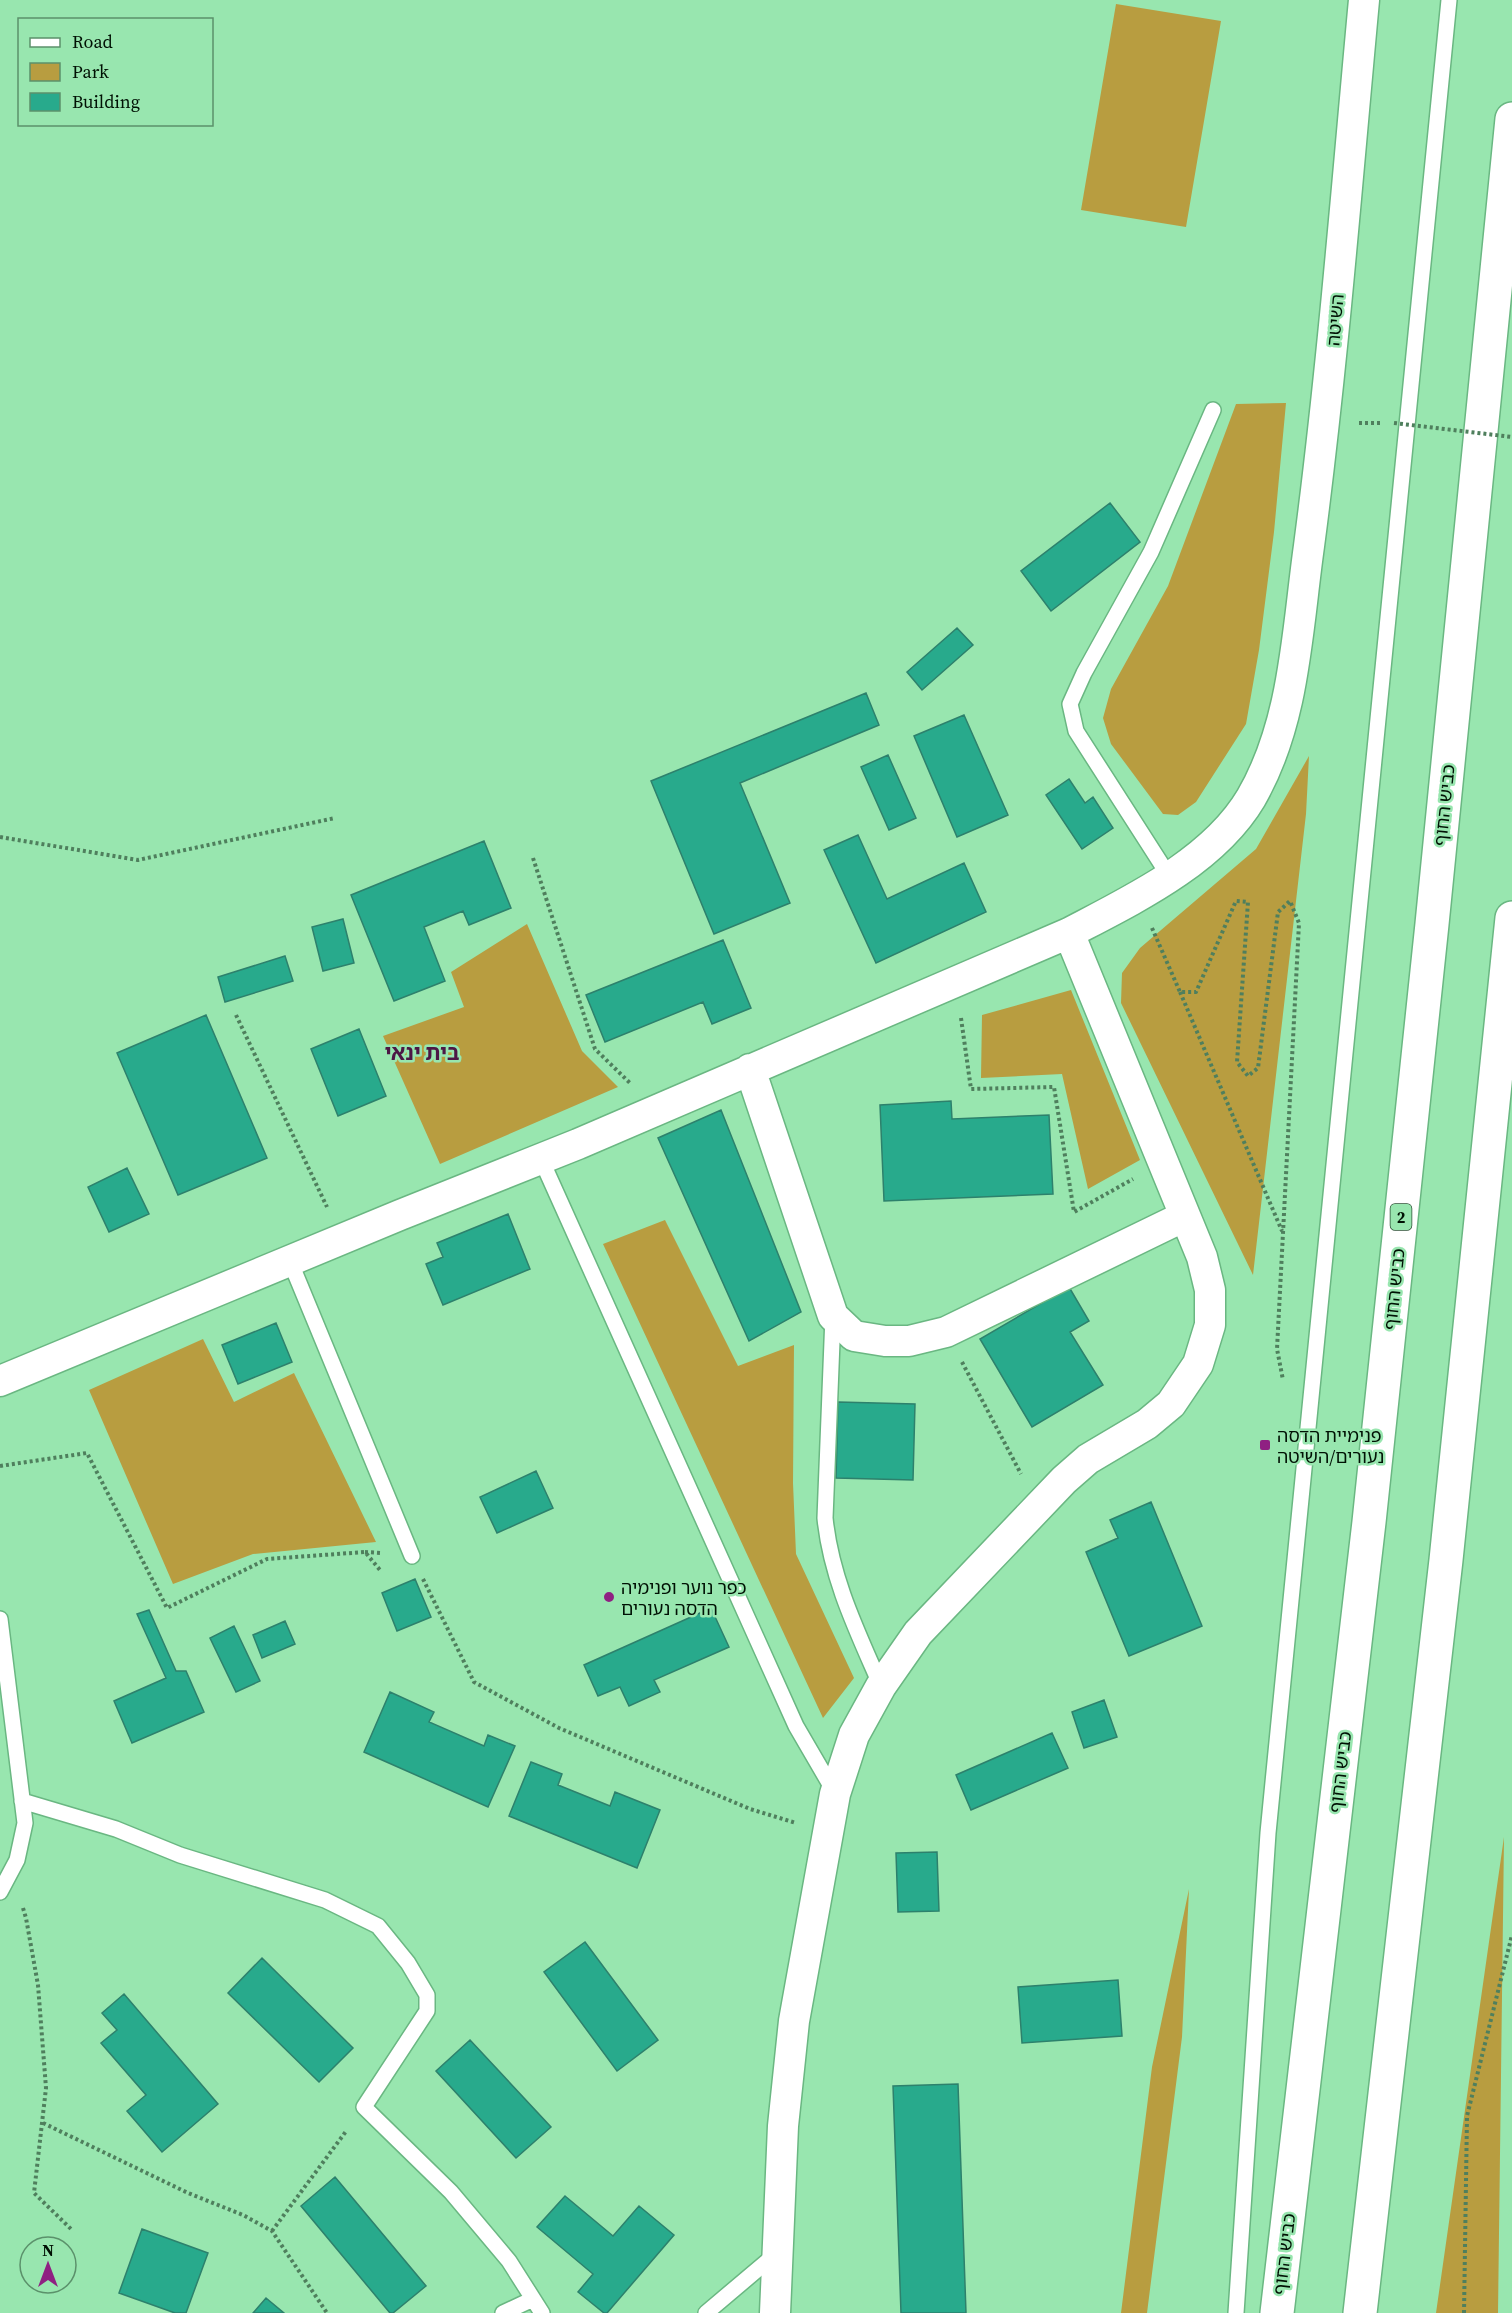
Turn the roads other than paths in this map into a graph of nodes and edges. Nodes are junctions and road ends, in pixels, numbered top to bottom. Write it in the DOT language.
graph roads {
  1 [pos="1364,0"];
  2 [pos="1449,0"];
  3 [pos="1512,119"];
  4 [pos="1213,410"];
  5 [pos="1169,876"];
  6 [pos="1512,918"];
  7 [pos="1069,933"];
  8 [pos="750,1069"];
  9 [pos="541,1158"];
  10 [pos="1185,1216"];
  11 [pos="290,1261"];
  12 [pos="832,1316"];
  13 [pos="0,1381"];
  14 [pos="412,1556"];
  15 [pos="0,1619"];
  16 [pos="881,1686"];
  17 [pos="835,1794"];
  18 [pos="22,1801"];
  19 [pos="0,1892"];
  20 [pos="778,2252"];
  21 [pos="533,2299"];
  22 [pos="503,2313"];
  23 [pos="542,2313"];
  24 [pos="706,2313"];
  25 [pos="775,2313"];
  26 [pos="1236,2313"];
  27 [pos="1277,2313"];
  28 [pos="1360,2313"];
  1 -- 5 [label="street, השיטה"];
  2 -- 26 [label="lane"];
  3 -- 27 [label="highway, כביש החוף / 2"];
  4 -- 5 [label="lane"];
  5 -- 7 [label="street, השיטה"];
  6 -- 28 [label="highway"];
  7 -- 8 [label="street, השיטה"];
  7 -- 10 [label="street"];
  8 -- 9 [label="street, השיטה"];
  8 -- 12 [label="street"];
  9 -- 11 [label="street, השיטה"];
  9 -- 17 [label="lane"];
  10 -- 12 [label="street"];
  10 -- 16 [label="street"];
  11 -- 13 [label="street, השיטה"];
  11 -- 14 [label="lane"];
  12 -- 16 [label="lane"];
  15 -- 18 [label="lane"];
  16 -- 17 [label="street"];
  17 -- 20 [label="street"];
  18 -- 19 [label="lane"];
  18 -- 21 [label="lane"];
  20 -- 24 [label="lane"];
  20 -- 25 [label="street"];
  21 -- 22 [label="lane"];
  21 -- 23 [label="lane"];
}
